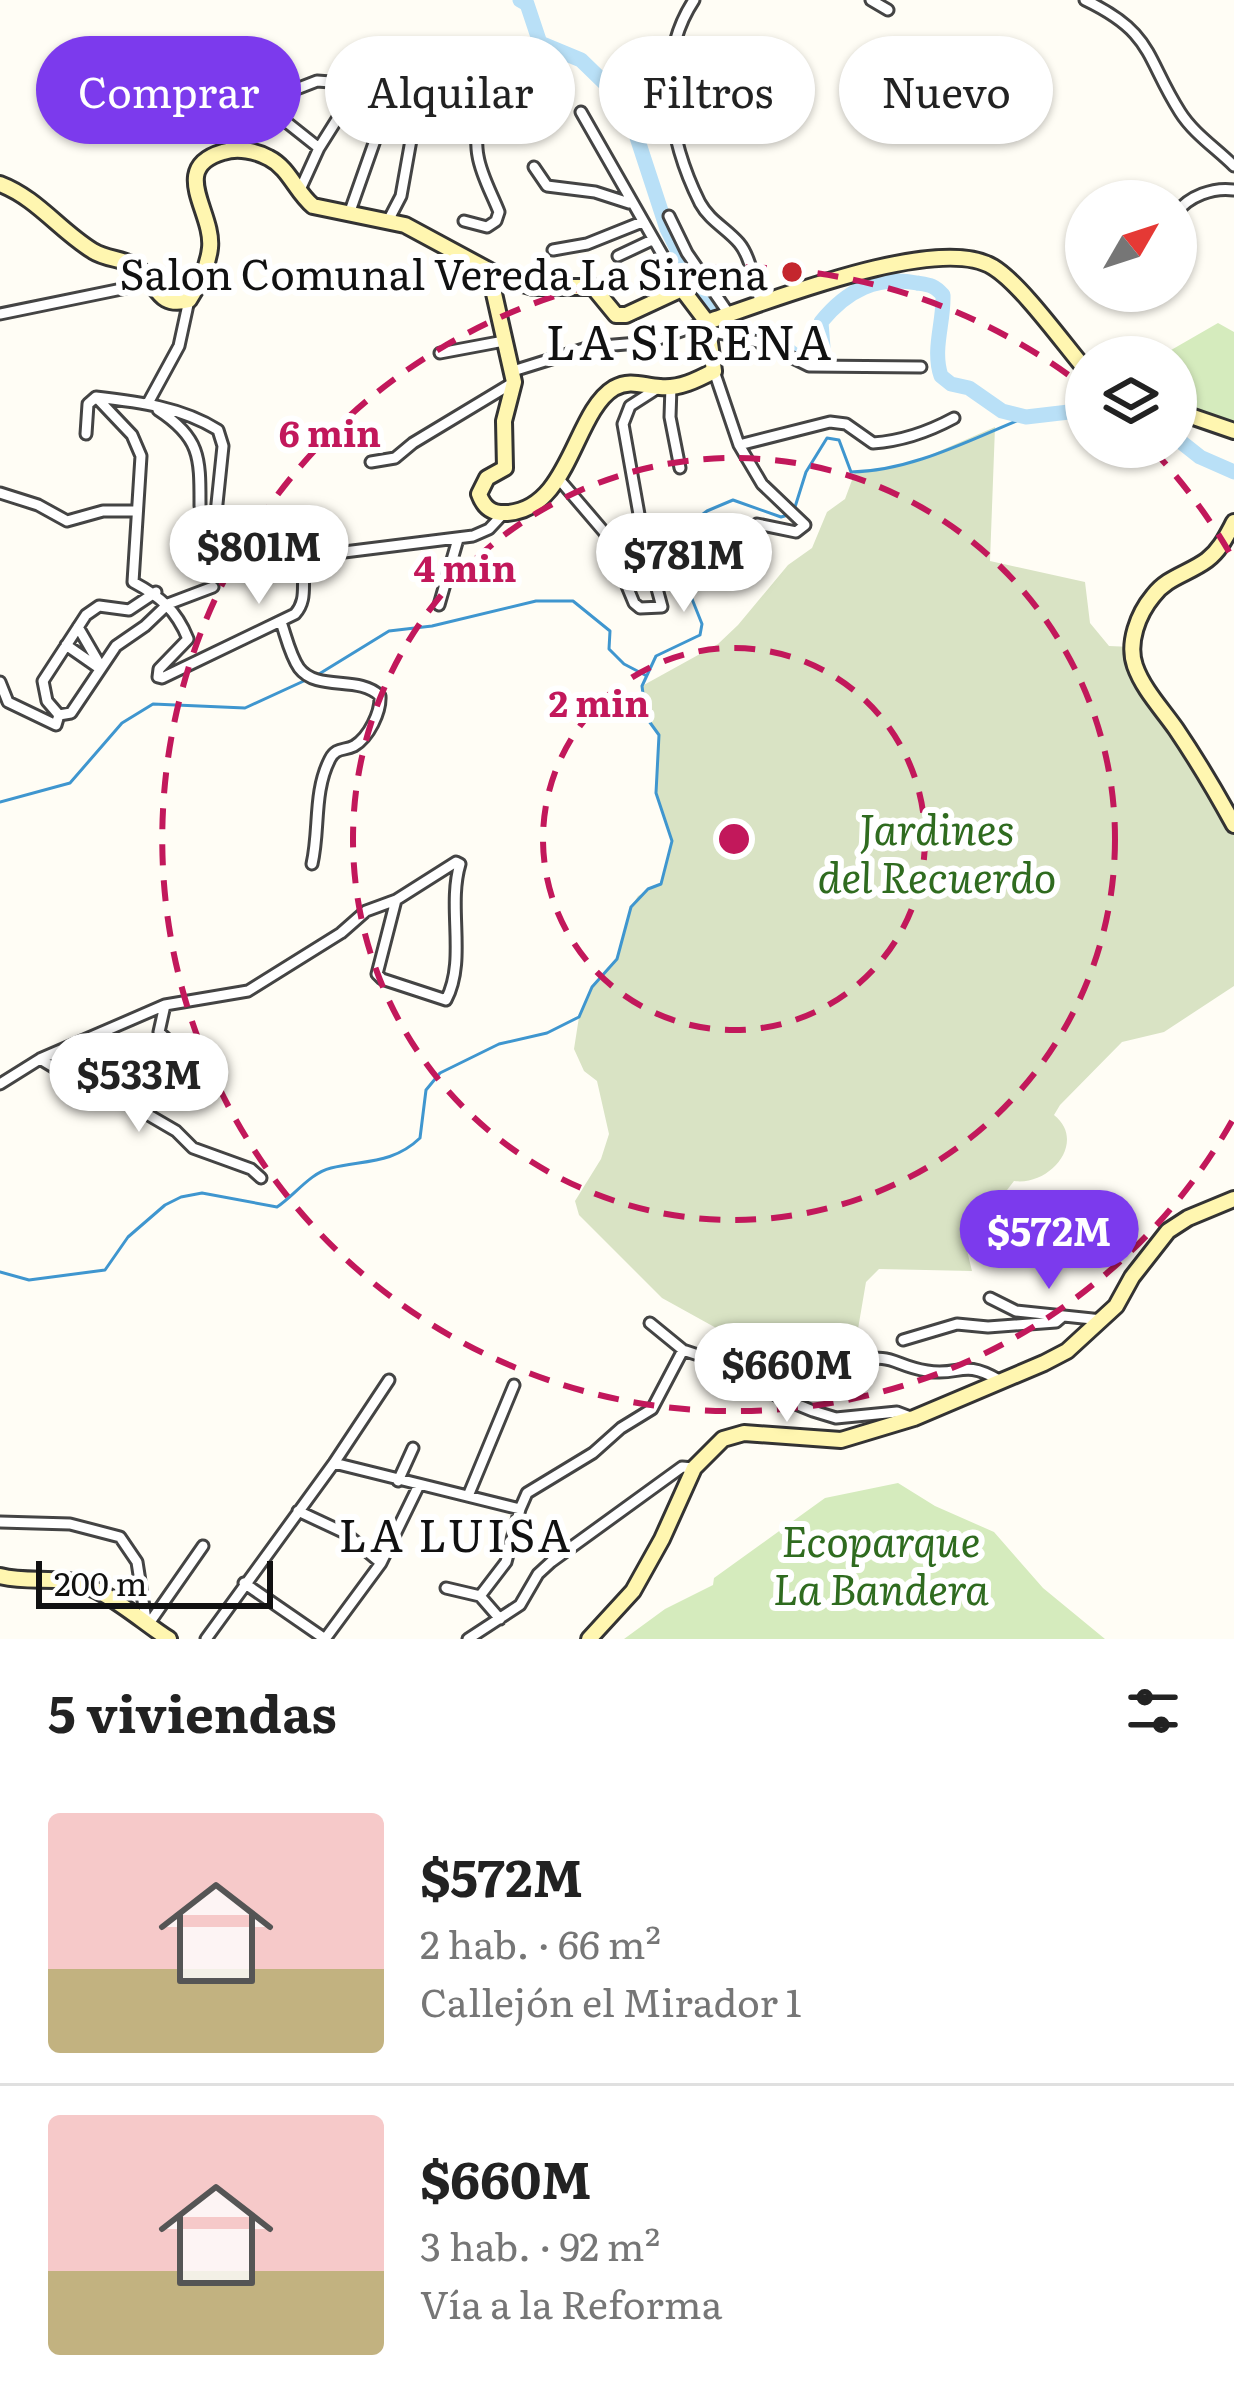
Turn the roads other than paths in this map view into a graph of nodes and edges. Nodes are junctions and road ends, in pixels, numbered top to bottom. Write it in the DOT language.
graph roads {
  1 [pos="694,0"];
  2 [pos="872,0"];
  3 [pos="1085,0"];
  4 [pos="888,10"];
  5 [pos="580,112"];
  6 [pos="301,133"];
  7 [pos="325,138"];
  8 [pos="374,144"];
  9 [pos="410,144"];
  10 [pos="478,144"];
  11 [pos="319,148"];
  12 [pos="1234,166"];
  13 [pos="534,167"];
  14 [pos="0,184"];
  15 [pos="1234,190"];
  16 [pos="299,192"];
  17 [pos="1197,197"];
  18 [pos="631,204"];
  19 [pos="349,214"];
  20 [pos="669,216"];
  21 [pos="389,219"];
  22 [pos="464,221"];
  23 [pos="642,222"];
  24 [pos="652,240"];
  25 [pos="553,250"];
  26 [pos="618,256"];
  27 [pos="479,265"];
  28 [pos="151,283"];
  29 [pos="682,289"];
  30 [pos="189,300"];
  31 [pos="761,304"];
  32 [pos="0,318"];
  33 [pos="719,320"];
  34 [pos="504,341"];
  35 [pos="1065,346"];
  36 [pos="440,353"];
  37 [pos="921,368"];
  38 [pos="714,371"];
  39 [pos="514,376"];
  40 [pos="664,387"];
  41 [pos="96,398"];
  42 [pos="148,404"];
  43 [pos="1197,416"];
  44 [pos="955,418"];
  45 [pos="1234,431"];
  46 [pos="86,434"];
  47 [pos="739,445"];
  48 [pos="371,462"];
  49 [pos="680,468"];
  50 [pos="558,478"];
  51 [pos="0,493"];
  52 [pos="200,506"];
  53 [pos="135,511"];
  54 [pos="503,514"];
  55 [pos="1234,522"];
  56 [pos="214,523"];
  57 [pos="757,524"];
  58 [pos="458,539"];
  59 [pos="213,587"];
  60 [pos="155,592"];
  61 [pos="168,604"];
  62 [pos="439,604"];
  63 [pos="281,622"];
  64 [pos="78,627"];
  65 [pos="66,645"];
  66 [pos="99,666"];
  67 [pos="0,682"];
  68 [pos="4,706"];
  69 [pos="58,715"];
  70 [pos="1234,826"];
  71 [pos="312,864"];
  72 [pos="396,900"];
  73 [pos="165,1005"];
  74 [pos="40,1059"];
  75 [pos="200,1059"];
  76 [pos="0,1084"];
  77 [pos="261,1178"];
  78 [pos="1234,1199"];
  79 [pos="990,1298"];
  80 [pos="1063,1316"];
  81 [pos="1102,1320"];
  82 [pos="650,1324"];
  83 [pos="903,1340"];
  84 [pos="683,1350"];
  85 [pos="854,1362"];
  86 [pos="389,1380"];
  87 [pos="999,1380"];
  88 [pos="514,1385"];
  89 [pos="914,1418"];
  90 [pos="413,1448"];
  91 [pos="334,1463"];
  92 [pos="694,1468"];
  93 [pos="398,1481"];
  94 [pos="419,1485"];
  95 [pos="468,1496"];
  96 [pos="520,1509"];
  97 [pos="298,1510"];
  98 [pos="0,1522"];
  99 [pos="203,1546"];
  100 [pos="381,1563"];
  101 [pos="0,1576"];
  102 [pos="244,1583"];
  103 [pos="446,1588"];
  104 [pos="480,1596"];
  105 [pos="500,1619"];
  106 [pos="147,1625"];
  107 [pos="169,1639"];
  108 [pos="206,1639"];
  109 [pos="325,1639"];
  110 [pos="468,1639"];
  111 [pos="589,1639"];
  1 -- 31 [label="street"];
  2 -- 4 [label="street"];
  3 -- 12 [label="street"];
  5 -- 18 [label="street"];
  6 -- 11 [label="street"];
  7 -- 11 [label="street"];
  8 -- 19 [label="street"];
  9 -- 21 [label="street"];
  10 -- 22 [label="street"];
  11 -- 16 [label="street"];
  13 -- 18 [label="street"];
  14 -- 28 [label="street"];
  15 -- 17 [label="street"];
  16 -- 19 [label="street"];
  16 -- 30 [label="street"];
  18 -- 23 [label="street"];
  19 -- 21 [label="street"];
  20 -- 33 [label="street"];
  21 -- 27 [label="street"];
  23 -- 24 [label="street"];
  23 -- 25 [label="street"];
  24 -- 26 [label="street"];
  24 -- 29 [label="street"];
  27 -- 29 [label="street"];
  27 -- 34 [label="street"];
  28 -- 30 [label="street"];
  28 -- 32 [label="street"];
  29 -- 33 [label="street"];
  30 -- 42 [label="street"];
  31 -- 33 [label="street"];
  31 -- 35 [label="street"];
  33 -- 37 [label="street"];
  33 -- 38 [label="street"];
  33 -- 39 [label="street"];
  34 -- 36 [label="street"];
  34 -- 39 [label="street"];
  38 -- 40 [label="street"];
  38 -- 47 [label="street"];
  39 -- 48 [label="street"];
  39 -- 54 [label="street"];
  40 -- 49 [label="street"];
  40 -- 50 [label="street"];
  40 -- 50 [label="street"];
  41 -- 42 [label="street"];
  41 -- 46 [label="street"];
  41 -- 53 [label="street"];
  42 -- 52 [label="street"];
  42 -- 56 [label="street"];
  43 -- 45 [label="street"];
  44 -- 47 [label="street"];
  47 -- 57 [label="street"];
  50 -- 54 [label="street"];
  51 -- 53 [label="street"];
  53 -- 60 [label="street"];
  54 -- 58 [label="street"];
  55 -- 70 [label="street"];
  58 -- 62 [label="street"];
  58 -- 63 [label="street"];
  59 -- 61 [label="street"];
  60 -- 61 [label="street"];
  60 -- 64 [label="street"];
  61 -- 63 [label="street"];
  61 -- 66 [label="street"];
  63 -- 71 [label="street"];
  64 -- 65 [label="street"];
  64 -- 66 [label="street"];
  65 -- 66 [label="street"];
  65 -- 69 [label="street"];
  66 -- 69 [label="street"];
  67 -- 68 [label="street"];
  68 -- 69 [label="street"];
  72 -- 72 [label="street"];
  72 -- 73 [label="street"];
  73 -- 74 [label="street"];
  73 -- 75 [label="street"];
  74 -- 76 [label="street"];
  74 -- 77 [label="street"];
  78 -- 81 [label="street"];
  79 -- 80 [label="street"];
  80 -- 81 [label="street"];
  80 -- 83 [label="street"];
  81 -- 87 [label="street"];
  82 -- 84 [label="street"];
  84 -- 89 [label="street"];
  84 -- 96 [label="street"];
  85 -- 87 [label="street"];
  86 -- 91 [label="street"];
  87 -- 89 [label="street"];
  88 -- 95 [label="street"];
  89 -- 92 [label="street"];
  90 -- 93 [label="street"];
  91 -- 93 [label="street"];
  91 -- 97 [label="street"];
  92 -- 105 [label="street"];
  92 -- 111 [label="street"];
  93 -- 94 [label="street"];
  94 -- 95 [label="street"];
  94 -- 100 [label="street"];
  95 -- 96 [label="street"];
  96 -- 104 [label="street"];
  97 -- 100 [label="street"];
  97 -- 102 [label="street"];
  98 -- 106 [label="street"];
  99 -- 106 [label="street"];
  100 -- 109 [label="street"];
  101 -- 106 [label="street"];
  102 -- 108 [label="street"];
  102 -- 109 [label="street"];
  103 -- 104 [label="street"];
  104 -- 105 [label="street"];
  105 -- 110 [label="street"];
  106 -- 107 [label="street"];
}
